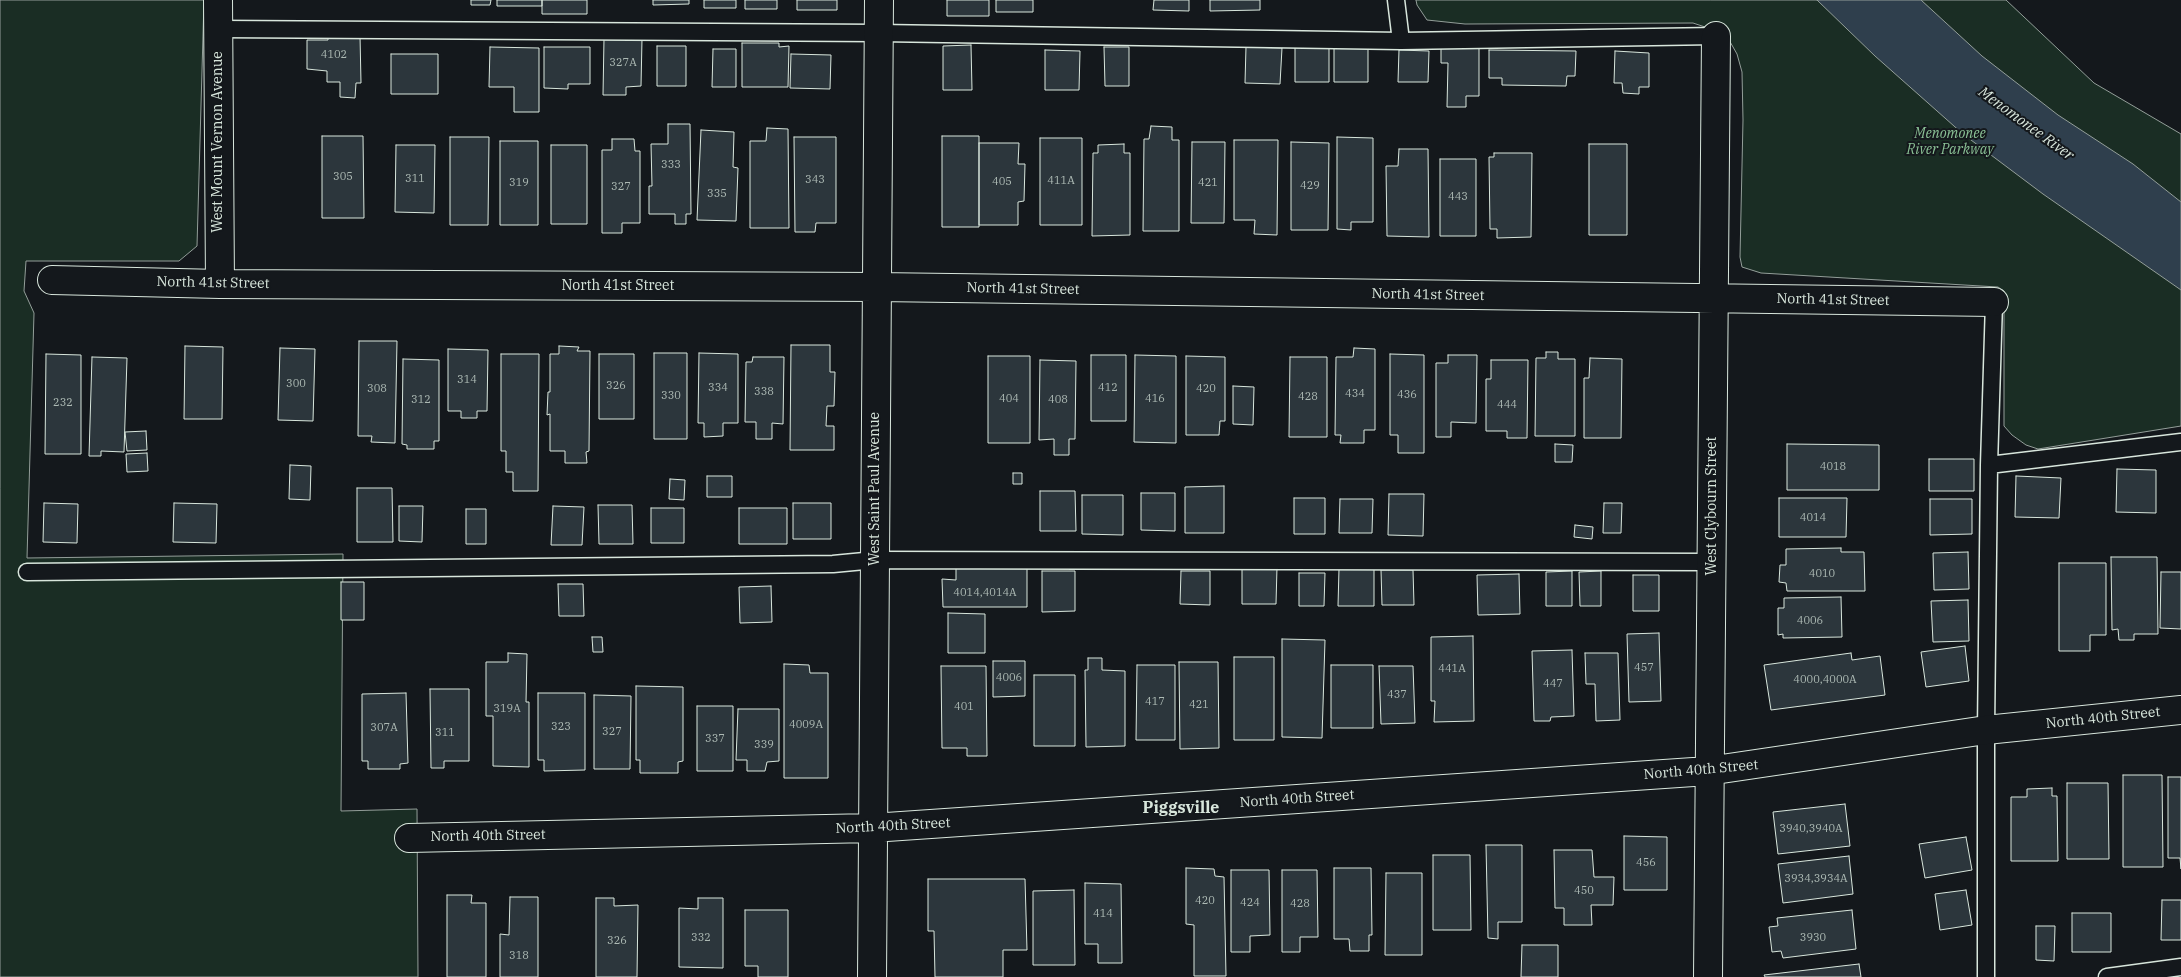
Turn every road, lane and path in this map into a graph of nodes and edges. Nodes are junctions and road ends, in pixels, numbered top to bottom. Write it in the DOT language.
graph roads {
  1 [pos="218,0"];
  2 [pos="879,0"];
  3 [pos="1396,0"];
  4 [pos="218,29"];
  5 [pos="879,33"];
  6 [pos="1716,36"];
  7 [pos="1401,41"];
  8 [pos="52,280"];
  9 [pos="220,284"];
  10 [pos="877,287"];
  11 [pos="1712,298"];
  12 [pos="1994,302"];
  13 [pos="2181,442"];
  14 [pos="1989,465"];
  15 [pos="875,560"];
  16 [pos="1711,562"];
  17 [pos="28,572"];
  18 [pos="2181,710"];
  19 [pos="1986,730"];
  20 [pos="1708,771"];
  21 [pos="872,828"];
  22 [pos="410,838"];
  23 [pos="2181,967"];
  24 [pos="872,977"];
  25 [pos="1708,977"];
  26 [pos="1986,977"];
  27 [pos="2107,977"];
  1 -- 4 [label="street, West Mount Vernon Avenue"];
  2 -- 5 [label="street, West Saint Paul Avenue"];
  3 -- 7 [label="lane"];
  4 -- 5 [label="lane"];
  4 -- 9 [label="street, West Mount Vernon Avenue"];
  5 -- 7 [label="lane"];
  5 -- 10 [label="street, West Saint Paul Avenue"];
  6 -- 7 [label="lane"];
  6 -- 11 [label="street, West Clybourn Street"];
  8 -- 9 [label="street, North 41st Street"];
  9 -- 10 [label="street, North 41st Street"];
  10 -- 11 [label="street, North 41st Street"];
  10 -- 15 [label="street, West Saint Paul Avenue"];
  11 -- 12 [label="street, North 41st Street"];
  11 -- 16 [label="street, West Clybourn Street"];
  12 -- 14 [label="lane"];
  13 -- 14 [label="lane"];
  14 -- 19 [label="lane"];
  15 -- 16 [label="lane"];
  15 -- 17 [label="lane"];
  15 -- 21 [label="street, West Saint Paul Avenue"];
  16 -- 20 [label="street, West Clybourn Street"];
  18 -- 19 [label="street, North 40th Street"];
  19 -- 20 [label="street, North 40th Street"];
  19 -- 26 [label="lane"];
  20 -- 21 [label="street, North 40th Street"];
  20 -- 25 [label="street, West Clybourn Street"];
  21 -- 22 [label="street, North 40th Street"];
  21 -- 24 [label="street, West Saint Paul Avenue"];
  23 -- 27 [label="lane"];
}
